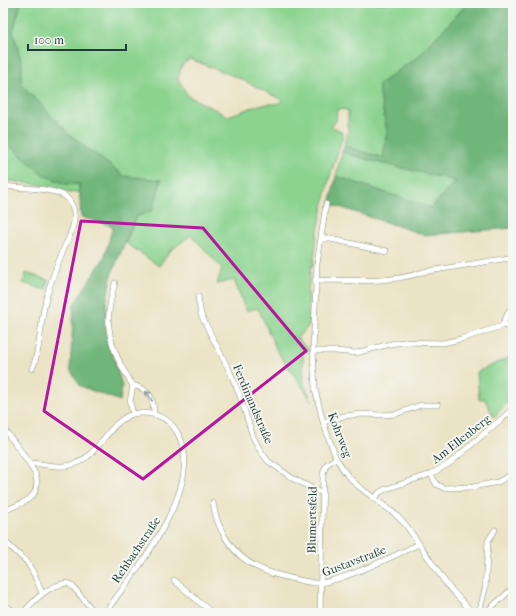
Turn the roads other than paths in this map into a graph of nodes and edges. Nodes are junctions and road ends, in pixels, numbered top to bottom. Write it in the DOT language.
graph roads {
  1 [pos="3,186"];
  2 [pos="326,204"];
  3 [pos="321,237"];
  4 [pos="387,251"];
  5 [pos="509,258"];
  6 [pos="315,280"];
  7 [pos="115,283"];
  8 [pos="198,297"];
  9 [pos="513,310"];
  10 [pos="513,324"];
  11 [pos="502,326"];
  12 [pos="313,351"];
  13 [pos="32,369"];
  14 [pos="133,385"];
  15 [pos="438,404"];
  16 [pos="513,409"];
  17 [pos="133,414"];
  18 [pos="154,414"];
  19 [pos="323,422"];
  20 [pos="3,428"];
  21 [pos="336,458"];
  22 [pos="29,463"];
  23 [pos="431,474"];
  24 [pos="513,474"];
  25 [pos="322,492"];
  26 [pos="375,498"];
  27 [pos="213,503"];
  28 [pos="3,512"];
  29 [pos="495,530"];
  30 [pos="3,540"];
  31 [pos="419,544"];
  32 [pos="174,580"];
  33 [pos="321,584"];
  34 [pos="513,588"];
  35 [pos="42,593"];
  36 [pos="3,604"];
  37 [pos="93,611"];
  38 [pos="16,613"];
  39 [pos="23,613"];
  40 [pos="86,613"];
  41 [pos="106,613"];
  42 [pos="212,613"];
  43 [pos="320,613"];
  44 [pos="473,613"];
  45 [pos="479,613"];
  46 [pos="485,613"];
  1 -- 13 [label="street"];
  2 -- 3 [label="street, Kohrweg"];
  3 -- 4 [label="street"];
  3 -- 6 [label="street, Kohrweg"];
  5 -- 6 [label="street"];
  6 -- 12 [label="street, Kohrweg"];
  7 -- 14 [label="street"];
  8 -- 25 [label="street, Ferdinandstraße"];
  9 -- 11 [label="street"];
  10 -- 11 [label="street"];
  11 -- 12 [label="street"];
  12 -- 19 [label="street, Kohrweg"];
  14 -- 17 [label="street"];
  18 -- 14 [label="street, one-way"];
  15 -- 19 [label="street"];
  16 -- 23 [label="street, Am Ellenberg"];
  17 -- 18 [label="street"];
  17 -- 22 [label="street"];
  18 -- 41 [label="street, Rehbachstraße"];
  19 -- 21 [label="street, Kohrweg"];
  20 -- 22 [label="street"];
  21 -- 25 [label="street, Blumertsfeld"];
  21 -- 26 [label="street, Kohrweg"];
  22 -- 28 [label="street"];
  23 -- 24 [label="street"];
  23 -- 26 [label="street, Am Ellenberg"];
  25 -- 33 [label="street, Blumertsfeld"];
  26 -- 31 [label="street, Kohrweg"];
  27 -- 33 [label="street, Gustavstraße"];
  29 -- 45 [label="street"];
  30 -- 35 [label="street"];
  31 -- 33 [label="street, Gustavstraße"];
  31 -- 44 [label="street, Kohrweg"];
  32 -- 42 [label="street"];
  33 -- 43 [label="street, Blumertsfeld"];
  34 -- 46 [label="street"];
  35 -- 37 [label="street"];
  35 -- 39 [label="street"];
  36 -- 38 [label="street"];
  37 -- 40 [label="street"];
}
